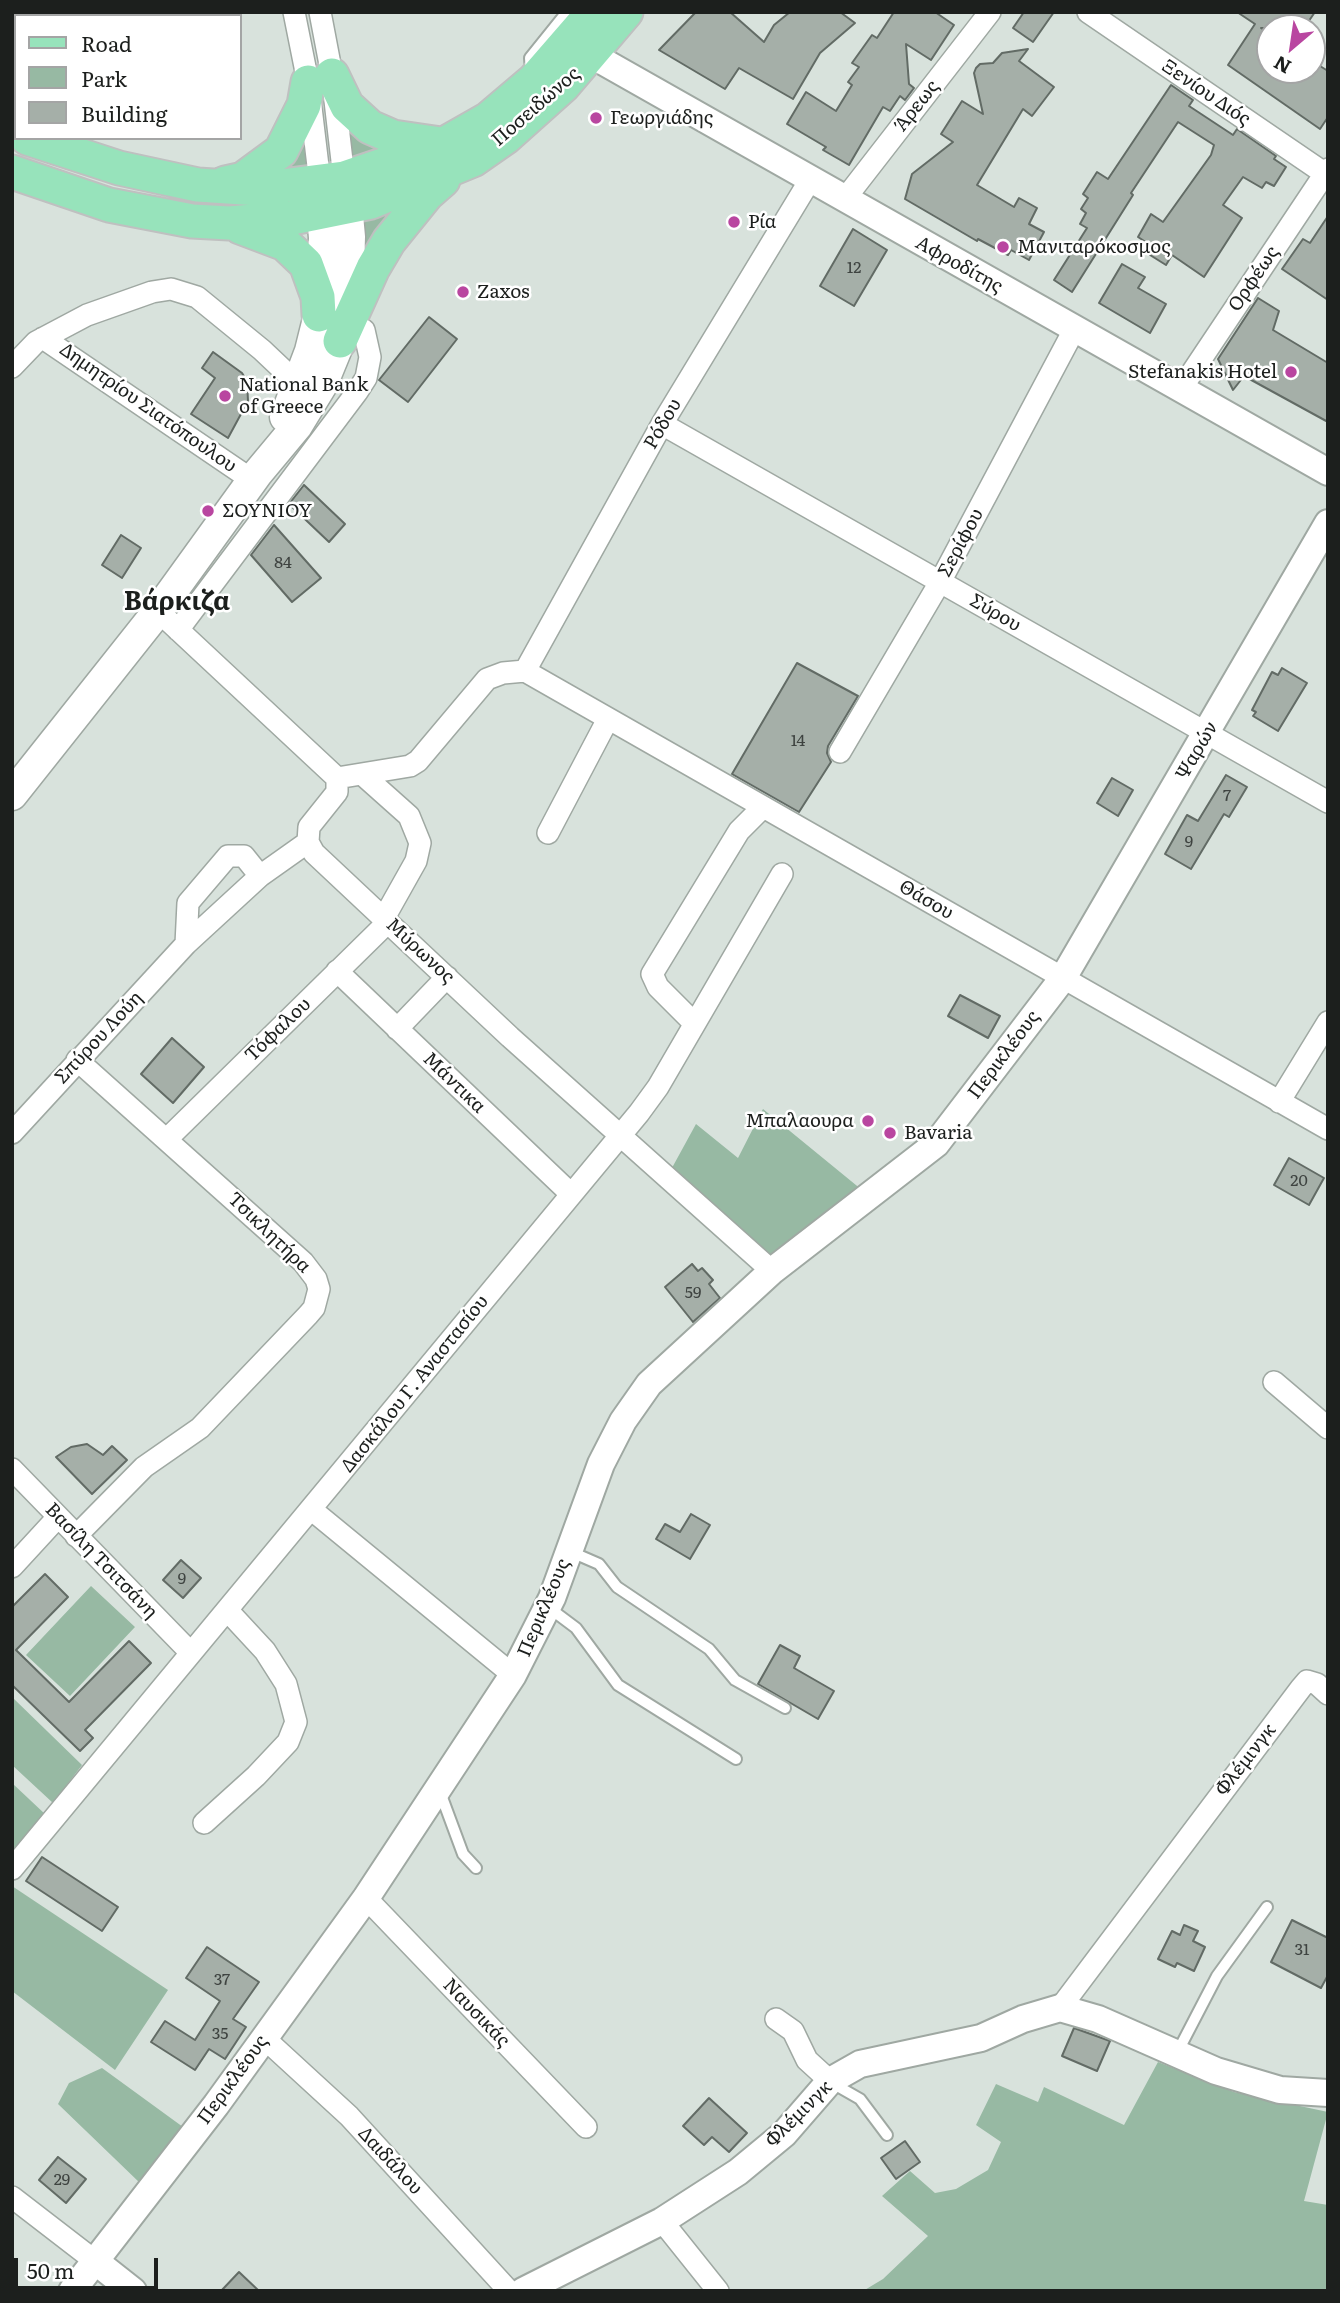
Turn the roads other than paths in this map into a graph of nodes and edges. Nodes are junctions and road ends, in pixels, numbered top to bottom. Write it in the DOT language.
graph roads {
  1 [pos="294,12"];
  2 [pos="320,12"];
  3 [pos="593,12"];
  4 [pos="626,12"];
  5 [pos="989,12"];
  6 [pos="1088,12"];
  7 [pos="576,37"];
  8 [pos="320,79"];
  9 [pos="33,140"];
  10 [pos="444,144"];
  11 [pos="473,160"];
  12 [pos="1326,171"];
  13 [pos="12,172"];
  14 [pos="810,180"];
  15 [pos="198,185"];
  16 [pos="334,195"];
  17 [pos="844,200"];
  18 [pos="192,221"];
  19 [pos="319,315"];
  20 [pos="1074,330"];
  21 [pos="352,335"];
  22 [pos="43,338"];
  23 [pos="12,368"];
  24 [pos="299,385"];
  25 [pos="1181,389"];
  26 [pos="662,424"];
  27 [pos="1328,472"];
  28 [pos="254,477"];
  29 [pos="1328,523"];
  30 [pos="940,582"];
  31 [pos="168,620"];
  32 [pos="525,671"];
  33 [pos="608,719"];
  34 [pos="1207,734"];
  35 [pos="840,752"];
  36 [pos="363,775"];
  37 [pos="337,778"];
  38 [pos="12,795"];
  39 [pos="1328,803"];
  40 [pos="763,807"];
  41 [pos="548,833"];
  42 [pos="308,842"];
  43 [pos="782,874"];
  44 [pos="260,876"];
  45 [pos="386,920"];
  46 [pos="186,944"];
  47 [pos="337,971"];
  48 [pos="447,977"];
  49 [pos="1063,978"];
  50 [pos="1328,1022"];
  51 [pos="694,1023"];
  52 [pos="397,1029"];
  53 [pos="77,1060"];
  54 [pos="1279,1101"];
  55 [pos="1328,1129"];
  56 [pos="12,1133"];
  57 [pos="620,1135"];
  58 [pos="168,1138"];
  59 [pos="571,1194"];
  60 [pos="772,1271"];
  61 [pos="1274,1382"];
  62 [pos="1328,1428"];
  63 [pos="12,1469"];
  64 [pos="312,1510"];
  65 [pos="58,1517"];
  66 [pos="76,1536"];
  67 [pos="569,1551"];
  68 [pos="12,1567"];
  69 [pos="548,1606"];
  70 [pos="227,1610"];
  71 [pos="191,1653"];
  72 [pos="513,1675"];
  73 [pos="1328,1693"];
  74 [pos="785,1708"];
  75 [pos="736,1759"];
  76 [pos="439,1789"];
  77 [pos="204,1823"];
  78 [pos="476,1868"];
  79 [pos="12,1869"];
  80 [pos="366,1898"];
  81 [pos="1267,1907"];
  82 [pos="1060,2008"];
  83 [pos="776,2019"];
  84 [pos="264,2038"];
  85 [pos="1176,2055"];
  86 [pos="830,2081"];
  87 [pos="1328,2093"];
  88 [pos="586,2127"];
  89 [pos="887,2135"];
  90 [pos="12,2197"];
  91 [pos="662,2221"];
  92 [pos="95,2262"];
  93 [pos="72,2291"];
  94 [pos="133,2291"];
  95 [pos="509,2291"];
  96 [pos="523,2291"];
  97 [pos="718,2291"];
  1 -- 8 [label="street"];
  2 -- 8 [label="street"];
  3 -- 7 [label="main road, Ποσειδώνος"];
  4 -- 7 [label="main road, Ποσειδώνος"];
  5 -- 17 [label="street, Άρεως"];
  6 -- 12 [label="street, Ξενίου Διός"];
  7 -- 10 [label="main road, Ποσειδώνος"];
  7 -- 11 [label="main road, Ποσειδώνος"];
  7 -- 14 [label="street, Αφροδίτης"];
  8 -- 10 [label="main road"];
  8 -- 15 [label="main road"];
  8 -- 16 [label="street"];
  9 -- 15 [label="main road"];
  10 -- 16 [label="main road, Ποσειδώνος"];
  11 -- 16 [label="main road, Ποσειδώνος"];
  11 -- 21 [label="main road"];
  12 -- 25 [label="street, Ορφέως"];
  13 -- 18 [label="main road"];
  14 -- 17 [label="street, Αφροδίτης"];
  14 -- 26 [label="street, Ρόδου"];
  15 -- 16 [label="main road"];
  16 -- 18 [label="main road"];
  16 -- 19 [label="main road"];
  16 -- 21 [label="main road"];
  17 -- 20 [label="street, Αφροδίτης"];
  18 -- 19 [label="main road"];
  19 -- 24 [label="main road"];
  20 -- 25 [label="street, Αφροδίτης"];
  20 -- 30 [label="street, Σερίφου"];
  21 -- 28 [label="main road"];
  21 -- 31 [label="street"];
  22 -- 23 [label="street"];
  22 -- 24 [label="street"];
  22 -- 28 [label="street, Δημητρίου Σιατόπουλου"];
  24 -- 28 [label="main road"];
  25 -- 27 [label="street, Αφροδίτης"];
  26 -- 30 [label="street, Σύρου"];
  26 -- 32 [label="street, Ρόδου"];
  28 -- 31 [label="main road"];
  29 -- 34 [label="street, Ψαρών"];
  30 -- 34 [label="street, Σύρου"];
  30 -- 35 [label="street, Σερίφου"];
  31 -- 37 [label="street"];
  31 -- 38 [label="main road"];
  32 -- 33 [label="street, Θάσου"];
  32 -- 36 [label="street"];
  33 -- 40 [label="street, Θάσου"];
  33 -- 41 [label="street"];
  34 -- 39 [label="street, Σύρου"];
  34 -- 49 [label="street, Ψαρών"];
  36 -- 37 [label="street"];
  36 -- 45 [label="street, Τόφαλου"];
  37 -- 42 [label="street"];
  40 -- 49 [label="street, Θάσου"];
  40 -- 51 [label="street"];
  42 -- 44 [label="street, Σπύρου Λούη"];
  42 -- 45 [label="street, Μύρωνος"];
  43 -- 51 [label="street, Δασκάλου Γ. Αναστασίου"];
  44 -- 46 [label="street, Σπύρου Λούη"];
  44 -- 46 [label="street"];
  45 -- 47 [label="street, Τόφαλου"];
  45 -- 48 [label="street, Μύρωνος"];
  46 -- 53 [label="street, Σπύρου Λούη"];
  47 -- 52 [label="street, Μάντικα"];
  47 -- 58 [label="street, Τόφαλου"];
  48 -- 52 [label="street"];
  48 -- 57 [label="street, Μύρωνος"];
  49 -- 54 [label="street, Θάσου"];
  49 -- 60 [label="street, Περικλέους"];
  50 -- 54 [label="street"];
  51 -- 57 [label="street, Δασκάλου Γ. Αναστασίου"];
  52 -- 59 [label="street, Μάντικα"];
  53 -- 56 [label="street, Σπύρου Λούη"];
  53 -- 58 [label="street, Τσικλητήρα"];
  54 -- 55 [label="street, Θάσου"];
  57 -- 59 [label="street, Δασκάλου Γ. Αναστασίου"];
  57 -- 60 [label="street, Μύρωνος"];
  58 -- 66 [label="street, Τσικλητήρα"];
  59 -- 64 [label="street, Δασκάλου Γ. Αναστασίου"];
  60 -- 67 [label="street, Περικλέους"];
  61 -- 62 [label="street"];
  63 -- 65 [label="street, Βασίλη Τσιτσάνη"];
  64 -- 70 [label="street, Δασκάλου Γ. Αναστασίου"];
  64 -- 72 [label="street"];
  65 -- 66 [label="street, Βασίλη Τσιτσάνη"];
  65 -- 68 [label="street"];
  66 -- 71 [label="street, Βασίλη Τσιτσάνη"];
  67 -- 69 [label="street, Περικλέους"];
  67 -- 74 [label="lane"];
  69 -- 72 [label="street, Περικλέους"];
  69 -- 75 [label="lane"];
  70 -- 71 [label="street, Δασκάλου Γ. Αναστασίου"];
  70 -- 77 [label="street"];
  71 -- 79 [label="street, Δασκάλου Γ. Αναστασίου"];
  72 -- 76 [label="street, Περικλέους"];
  73 -- 82 [label="street, Φλέμινγκ"];
  76 -- 78 [label="lane"];
  76 -- 80 [label="street, Περικλέους"];
  80 -- 84 [label="street, Περικλέους"];
  80 -- 88 [label="street, Ναυσικάς"];
  81 -- 85 [label="lane"];
  82 -- 85 [label="street"];
  82 -- 86 [label="street, Φλέμινγκ"];
  83 -- 86 [label="street"];
  84 -- 92 [label="street, Περικλέους"];
  84 -- 95 [label="street, Δαιδάλου"];
  85 -- 87 [label="street"];
  86 -- 89 [label="lane"];
  86 -- 91 [label="street, Φλέμινγκ"];
  90 -- 92 [label="street"];
  91 -- 96 [label="street, Φλέμινγκ"];
  91 -- 97 [label="street"];
  92 -- 93 [label="street, Περικλέους"];
  92 -- 94 [label="street"];
}
